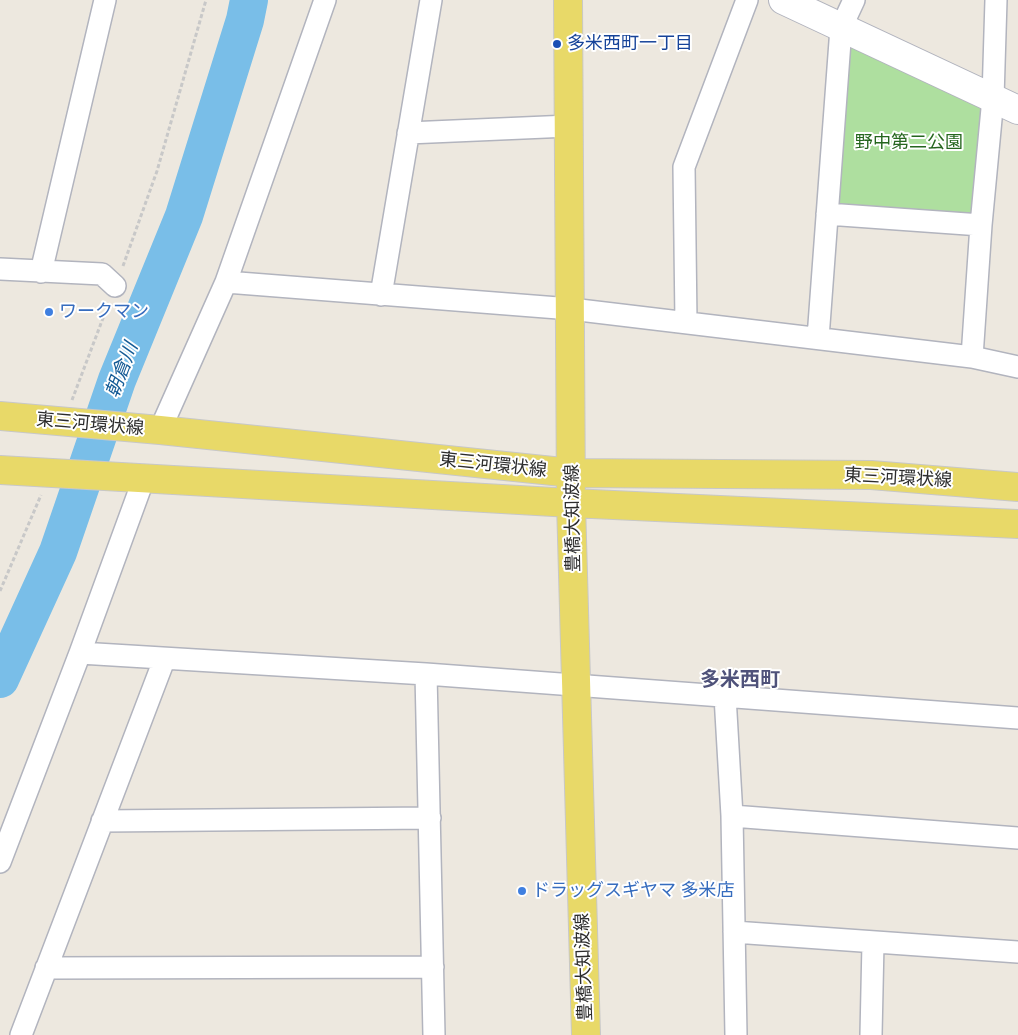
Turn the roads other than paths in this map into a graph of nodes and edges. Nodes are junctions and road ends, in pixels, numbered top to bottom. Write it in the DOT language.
graph roads {
  1 [pos="105,0"];
  2 [pos="325,0"];
  3 [pos="431,0"];
  4 [pos="568,0"];
  5 [pos="747,0"];
  6 [pos="783,0"];
  7 [pos="854,0"];
  8 [pos="996,0"];
  9 [pos="841,28"];
  10 [pos="992,98"];
  11 [pos="1018,110"];
  12 [pos="569,126"];
  13 [pos="408,133"];
  14 [pos="827,214"];
  15 [pos="981,226"];
  16 [pos="0,269"];
  17 [pos="41,272"];
  18 [pos="226,282"];
  19 [pos="115,286"];
  20 [pos="382,295"];
  21 [pos="571,309"];
  22 [pos="686,322"];
  23 [pos="818,338"];
  24 [pos="972,357"];
  25 [pos="1018,367"];
  26 [pos="0,416"];
  27 [pos="156,430"];
  28 [pos="0,470"];
  29 [pos="572,473"];
  30 [pos="141,478"];
  31 [pos="1018,487"];
  32 [pos="571,503"];
  33 [pos="1018,524"];
  34 [pos="80,653"];
  35 [pos="164,660"];
  36 [pos="426,674"];
  37 [pos="576,686"];
  38 [pos="725,696"];
  39 [pos="1018,718"];
  40 [pos="732,816"];
  41 [pos="430,818"];
  42 [pos="102,821"];
  43 [pos="1018,838"];
  44 [pos="0,862"];
  45 [pos="734,932"];
  46 [pos="873,943"];
  47 [pos="1018,952"];
  48 [pos="434,967"];
  49 [pos="46,968"];
  50 [pos="21,1035"];
  51 [pos="434,1035"];
  52 [pos="586,1035"];
  53 [pos="736,1035"];
  54 [pos="871,1035"];
  1 -- 17 [label="street"];
  2 -- 18 [label="street"];
  3 -- 13 [label="street"];
  4 -- 12 [label="main road, 豊橋大知波線"];
  5 -- 22 [label="street"];
  6 -- 9 [label="street"];
  7 -- 9 [label="street"];
  8 -- 10 [label="street"];
  9 -- 10 [label="street"];
  9 -- 14 [label="street"];
  10 -- 11 [label="street"];
  10 -- 15 [label="street"];
  12 -- 13 [label="street"];
  12 -- 21 [label="main road, 豊橋大知波線"];
  13 -- 20 [label="street"];
  14 -- 15 [label="street"];
  14 -- 23 [label="street"];
  15 -- 24 [label="street"];
  16 -- 17 [label="street"];
  17 -- 19 [label="street"];
  18 -- 20 [label="street"];
  18 -- 27 [label="street"];
  20 -- 21 [label="street"];
  21 -- 22 [label="street"];
  21 -- 29 [label="main road, 豊橋大知波線"];
  22 -- 23 [label="street"];
  23 -- 24 [label="street"];
  24 -- 25 [label="street"];
  26 -- 27 [label="main road, 東三河環状線"];
  27 -- 29 [label="main road, 東三河環状線"];
  28 -- 30 [label="main road, 東三河環状線"];
  29 -- 31 [label="main road, 東三河環状線"];
  29 -- 32 [label="main road, 豊橋大知波線"];
  30 -- 32 [label="main road, 東三河環状線"];
  30 -- 34 [label="street"];
  32 -- 33 [label="main road, 東三河環状線"];
  32 -- 37 [label="main road, 豊橋大知波線"];
  34 -- 35 [label="street"];
  34 -- 44 [label="street"];
  35 -- 36 [label="street"];
  35 -- 42 [label="street"];
  36 -- 37 [label="street"];
  36 -- 41 [label="street"];
  37 -- 38 [label="street"];
  37 -- 52 [label="main road, 豊橋大知波線"];
  38 -- 39 [label="street"];
  38 -- 40 [label="street"];
  40 -- 43 [label="street"];
  40 -- 45 [label="street"];
  41 -- 42 [label="street"];
  41 -- 48 [label="street"];
  42 -- 49 [label="street"];
  45 -- 46 [label="street"];
  45 -- 53 [label="street"];
  46 -- 47 [label="street"];
  46 -- 54 [label="street"];
  48 -- 49 [label="street"];
  48 -- 51 [label="street"];
  49 -- 50 [label="street"];
}
